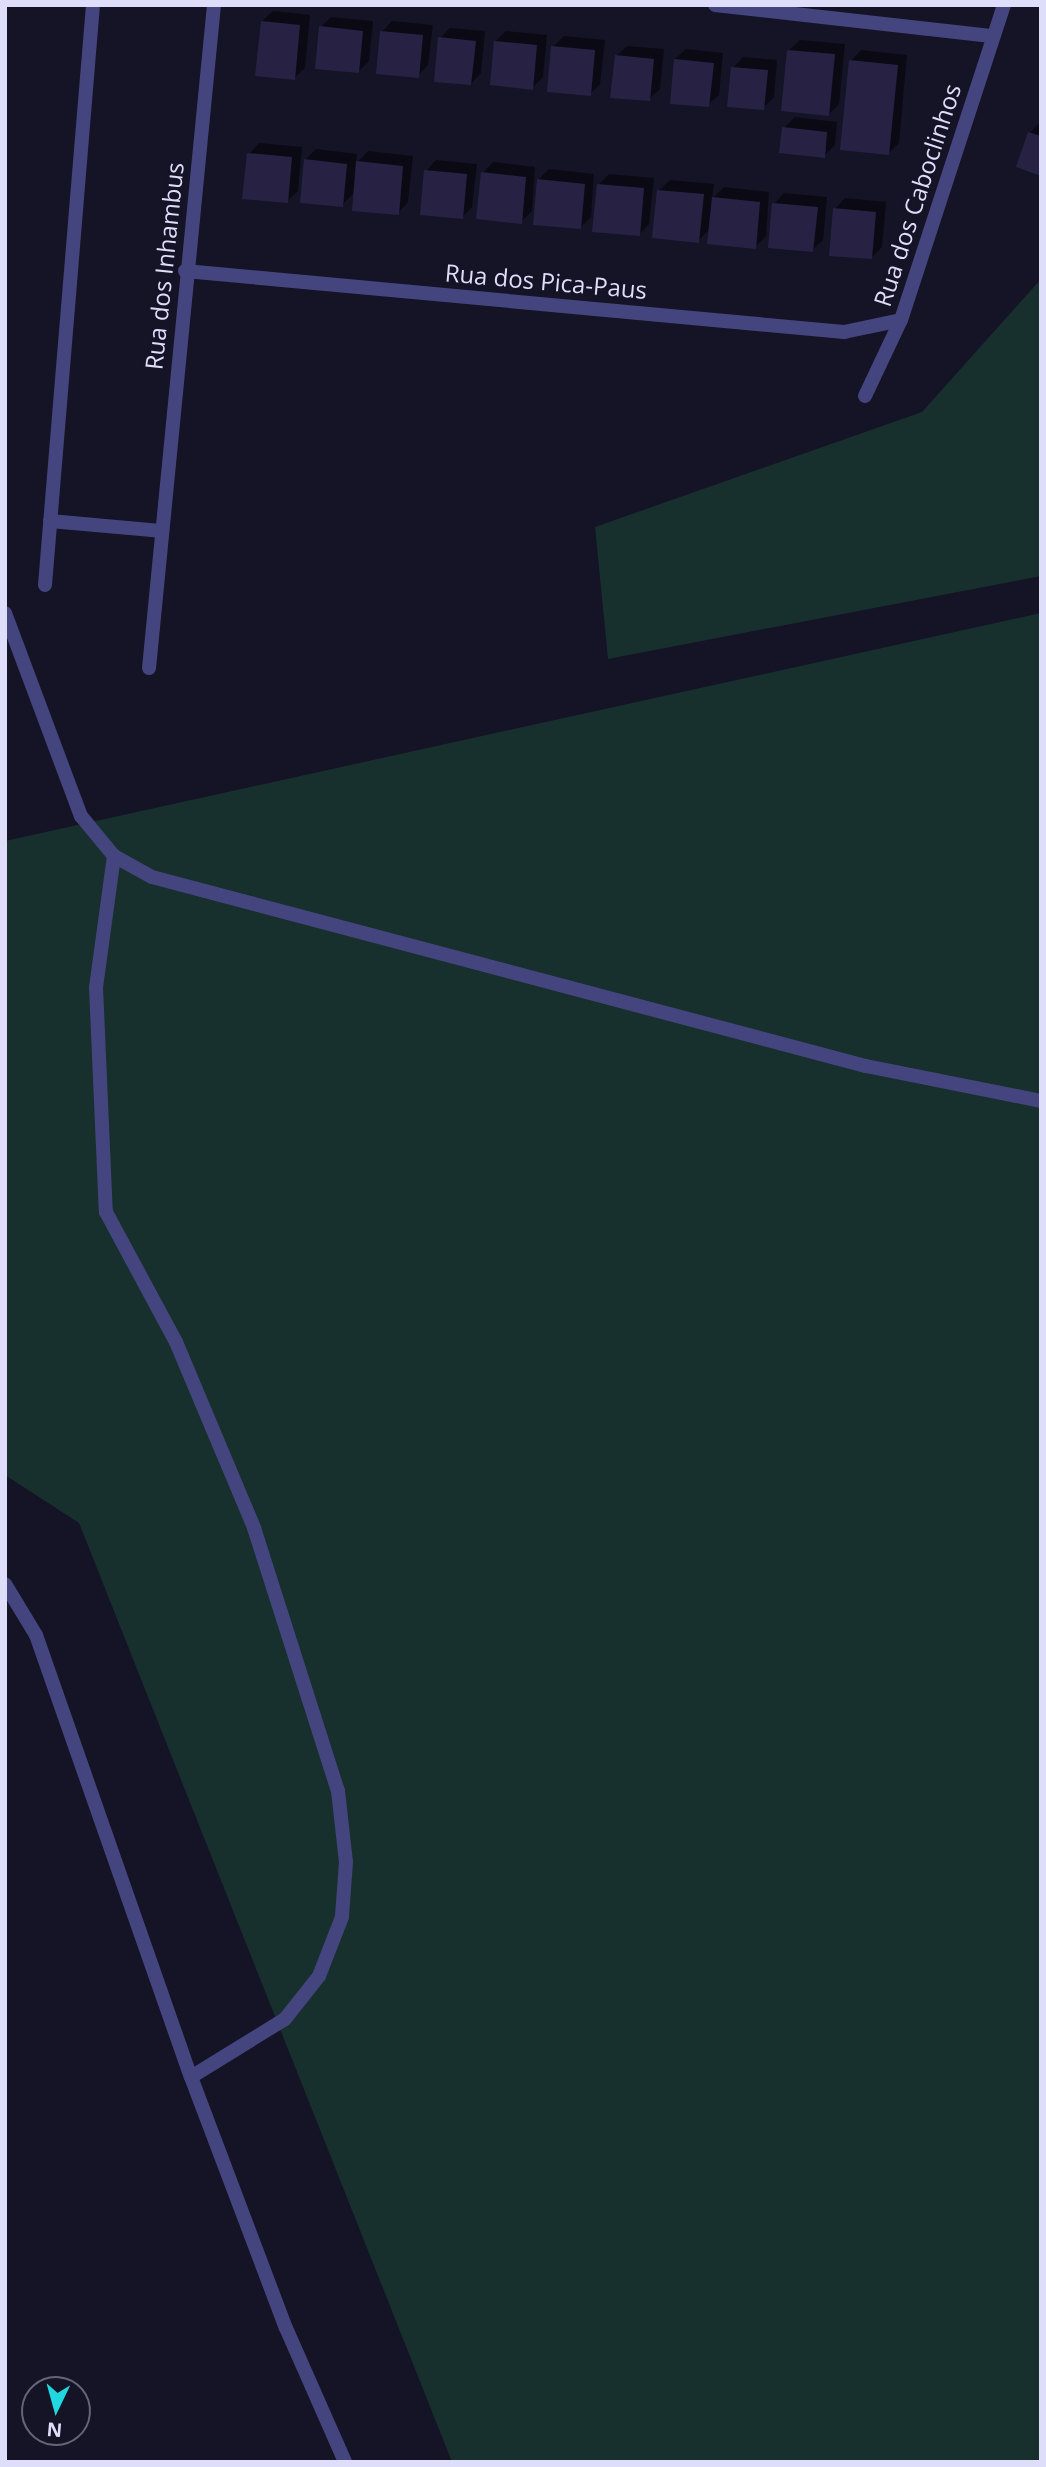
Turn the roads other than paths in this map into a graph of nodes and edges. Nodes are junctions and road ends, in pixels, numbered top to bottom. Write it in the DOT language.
graph roads {
  1 [pos="93,5"];
  2 [pos="214,5"];
  3 [pos="715,5"];
  4 [pos="1004,5"];
  5 [pos="993,36"];
  6 [pos="185,271"];
  7 [pos="901,320"];
  8 [pos="866,396"];
  9 [pos="50,521"];
  10 [pos="161,531"];
  11 [pos="44,584"];
  12 [pos="5,613"];
  13 [pos="149,668"];
  14 [pos="114,856"];
  15 [pos="1041,1101"];
  16 [pos="5,1584"];
  17 [pos="191,2077"];
  18 [pos="345,2462"];
  1 -- 9 [label="street"];
  2 -- 6 [label="street, Rua dos Inhambus"];
  3 -- 5 [label="street"];
  4 -- 5 [label="street, Rua dos Caboclinhos"];
  5 -- 7 [label="street, Rua dos Caboclinhos"];
  6 -- 7 [label="street, Rua dos Pica-Paus"];
  6 -- 10 [label="street, Rua dos Inhambus"];
  7 -- 8 [label="street, Rua dos Caboclinhos"];
  9 -- 10 [label="street"];
  9 -- 11 [label="street"];
  10 -- 13 [label="street, Rua dos Inhambus"];
  12 -- 14 [label="street"];
  14 -- 15 [label="street"];
  14 -- 17 [label="street"];
  16 -- 17 [label="street"];
  17 -- 18 [label="street"];
}
